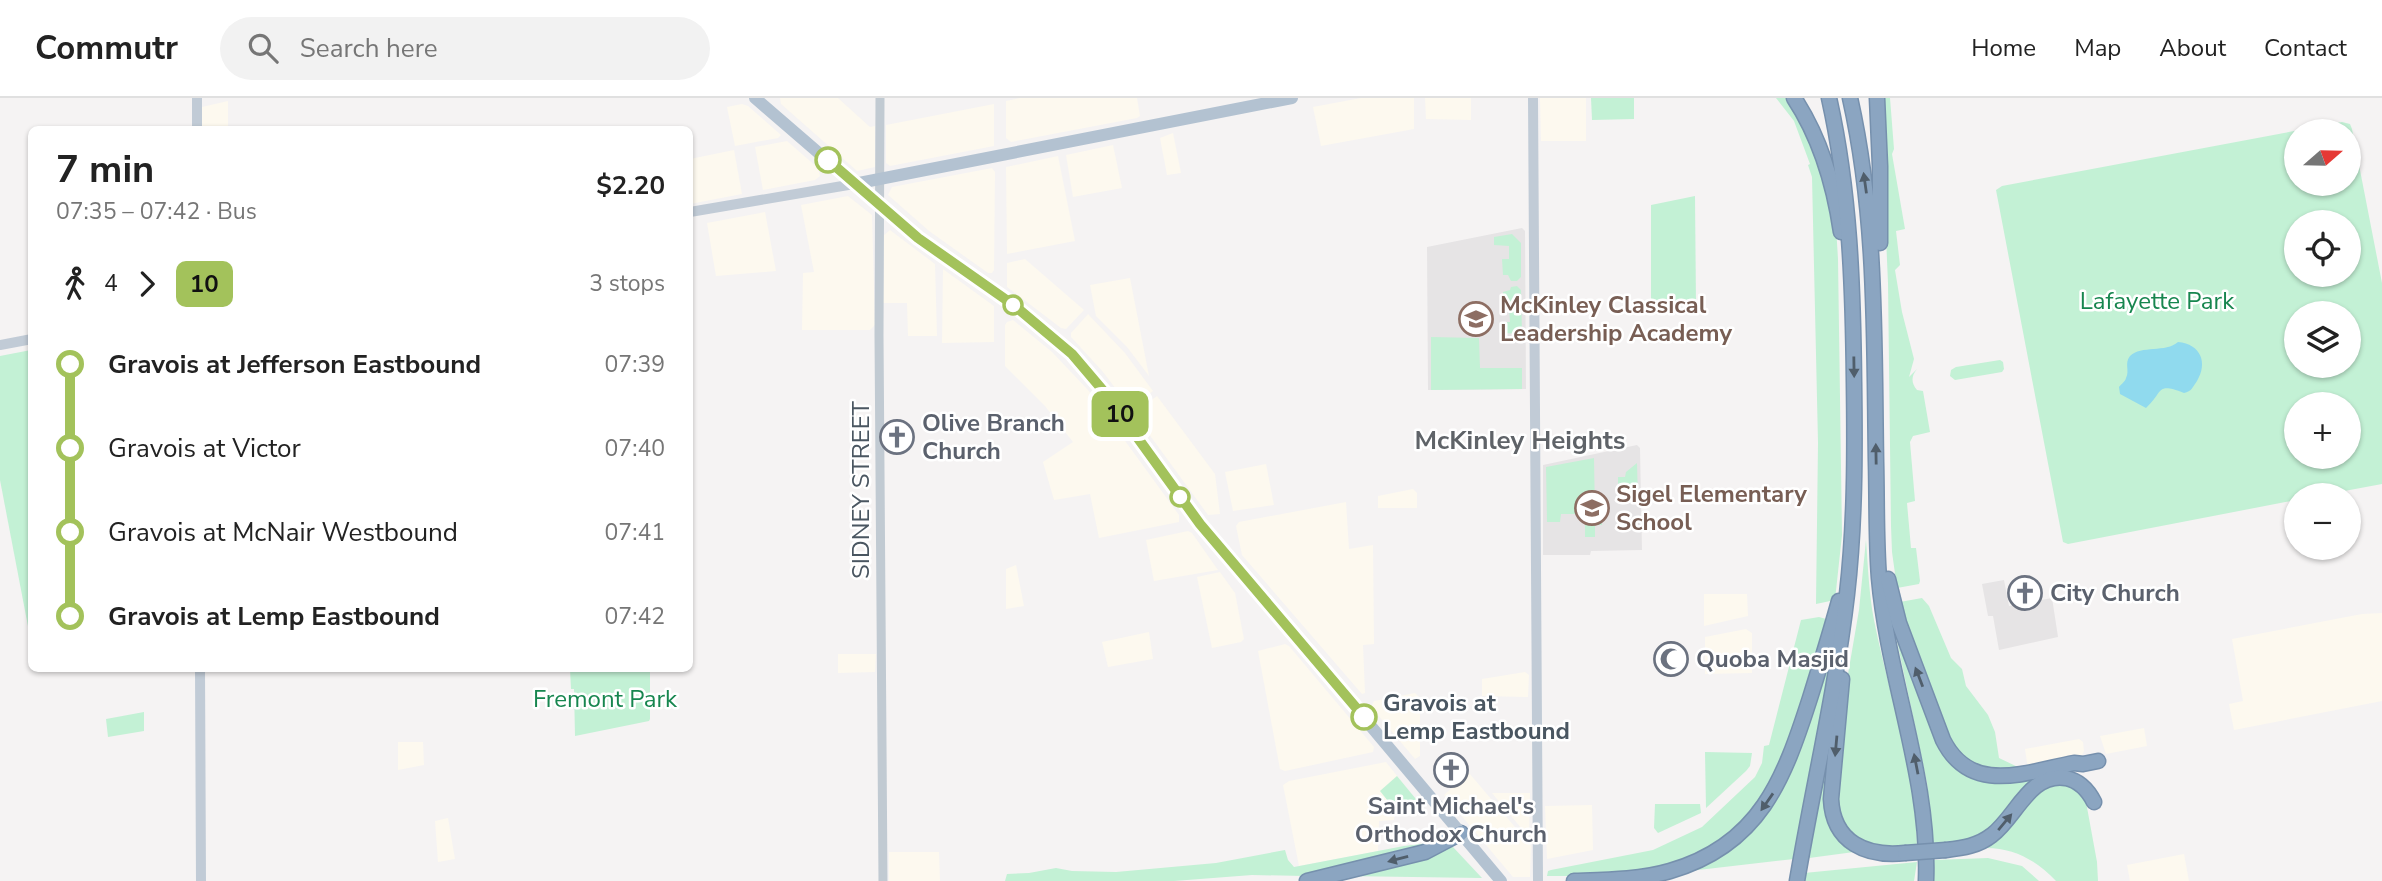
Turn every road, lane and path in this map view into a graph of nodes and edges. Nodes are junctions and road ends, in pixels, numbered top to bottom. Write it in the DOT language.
graph roads {
  1 [pos="197,98"];
  2 [pos="755,98"];
  3 [pos="880,98"];
  4 [pos="1292,98"];
  5 [pos="1533,98"];
  6 [pos="1794,98"];
  7 [pos="1829,98"];
  8 [pos="1850,98"];
  9 [pos="1877,98"];
  10 [pos="197,126"];
  11 [pos="880,179"];
  12 [pos="854,184"];
  13 [pos="879,205"];
  14 [pos="693,211"];
  15 [pos="1853,299"];
  16 [pos="1873,300"];
  17 [pos="28,340"];
  18 [pos="0,345"];
  19 [pos="1855,459"];
  20 [pos="1877,522"];
  21 [pos="1851,553"];
  22 [pos="200,672"];
  23 [pos="2098,761"];
  24 [pos="2094,802"];
  25 [pos="1926,831"];
  26 [pos="1461,833"];
  27 [pos="1500,879"];
  28 [pos="1538,879"];
  29 [pos="201,881"];
  30 [pos="883,881"];
  31 [pos="1307,881"];
  32 [pos="1574,881"];
  33 [pos="1797,881"];
  34 [pos="1918,881"];
  35 [pos="1926,881"];
  1 -- 10 [label="main road"];
  2 -- 12 [label="main road"];
  3 -- 11 [label="street, SIDNEY STREET"];
  4 -- 11 [label="main road"];
  5 -- 28 [label="main road"];
  6 -- 15 [label="highway"];
  7 -- 15 [label="highway"];
  16 -- 8 [label="highway, one-way"];
  9 -- 16 [label="highway"];
  11 -- 12 [label="main road"];
  11 -- 13 [label="street, SIDNEY STREET"];
  12 -- 13 [label="main road"];
  12 -- 14 [label="main road"];
  13 -- 26 [label="main road"];
  13 -- 30 [label="street, SIDNEY STREET"];
  15 -- 19 [label="highway, one-way"];
  20 -- 16 [label="highway, one-way"];
  17 -- 18 [label="main road"];
  19 -- 21 [label="highway"];
  19 -- 24 [label="highway, one-way, bridge"];
  23 -- 20 [label="highway, one-way"];
  25 -- 20 [label="highway, one-way"];
  21 -- 32 [label="highway, one-way"];
  21 -- 33 [label="highway"];
  22 -- 29 [label="main road"];
  25 -- 34 [label="highway"];
  25 -- 35 [label="highway"];
  26 -- 27 [label="main road"];
  26 -- 31 [label="highway, one-way"];
}
